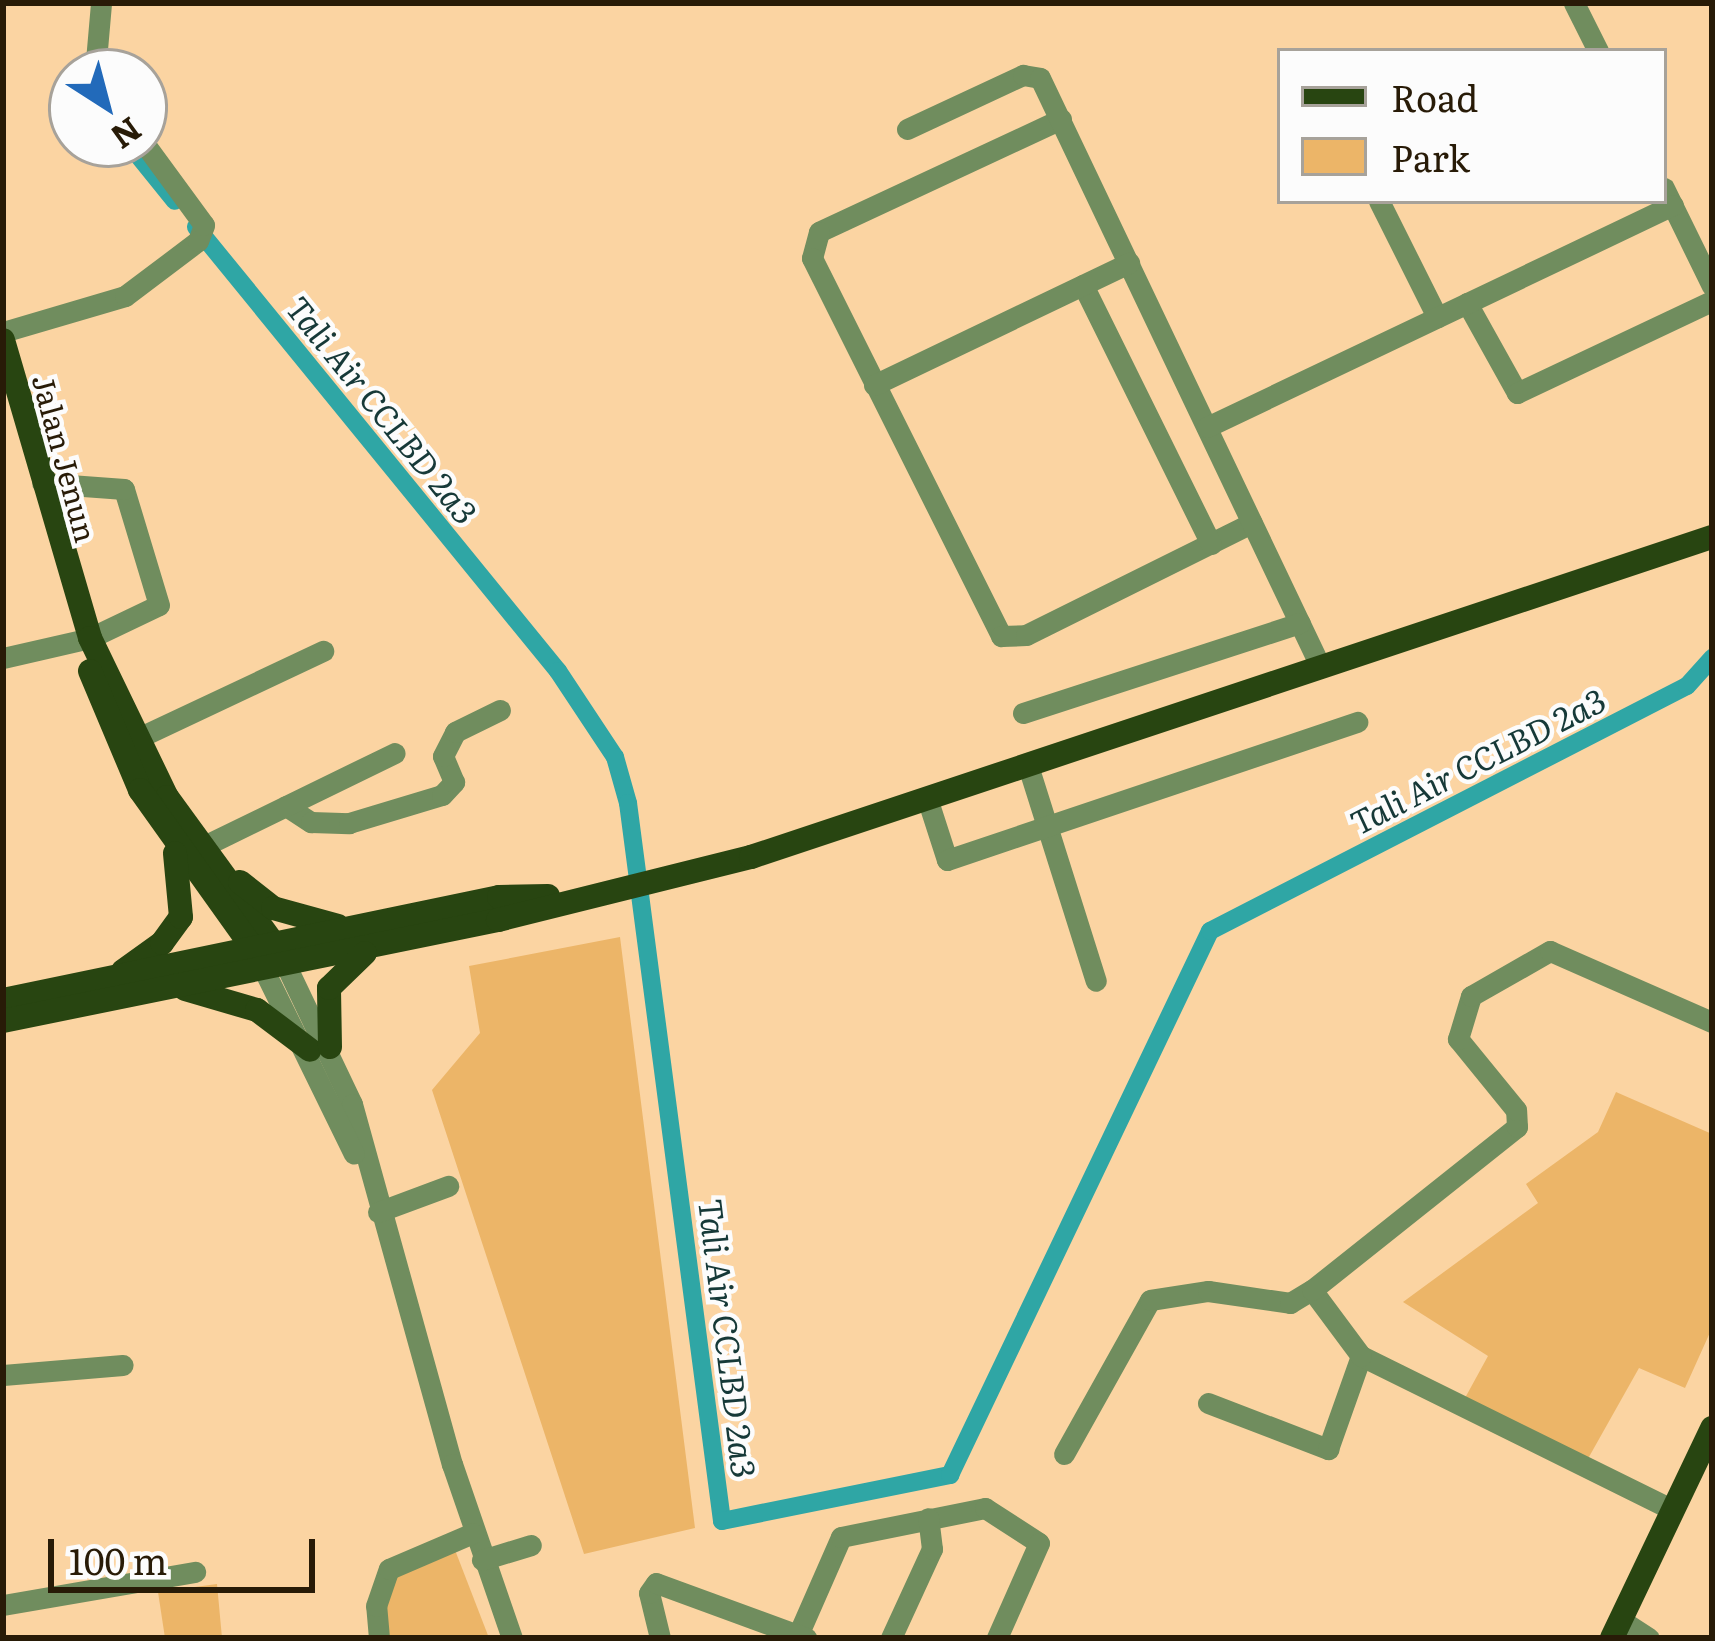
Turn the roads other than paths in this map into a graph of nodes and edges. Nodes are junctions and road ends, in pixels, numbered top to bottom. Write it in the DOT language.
graph roads {
  1 [pos="101,3"];
  2 [pos="1574,3"];
  3 [pos="97,48"];
  4 [pos="1596,48"];
  5 [pos="1061,119"];
  6 [pos="907,129"];
  7 [pos="159,168"];
  8 [pos="1668,196"];
  9 [pos="1380,204"];
  10 [pos="1653,204"];
  11 [pos="1129,263"];
  12 [pos="1083,285"];
  13 [pos="1712,286"];
  14 [pos="1712,301"];
  15 [pos="1467,303"];
  16 [pos="1437,317"];
  17 [pos="3,336"];
  18 [pos="874,385"];
  19 [pos="1207,427"];
  20 [pos="42,483"];
  21 [pos="1252,523"];
  22 [pos="1712,537"];
  23 [pos="1210,544"];
  24 [pos="1300,622"];
  25 [pos="85,639"];
  26 [pos="323,651"];
  27 [pos="3,658"];
  28 [pos="1321,668"];
  29 [pos="500,710"];
  30 [pos="1023,712"];
  31 [pos="1357,722"];
  32 [pos="136,739"];
  33 [pos="394,753"];
  34 [pos="1029,769"];
  35 [pos="928,801"];
  36 [pos="286,806"];
  37 [pos="1047,825"];
  38 [pos="170,836"];
  39 [pos="210,853"];
  40 [pos="597,893"];
  41 [pos="347,928"];
  42 [pos="401,940"];
  43 [pos="269,955"];
  44 [pos="116,976"];
  45 [pos="1096,981"];
  46 [pos="170,987"];
  47 [pos="3,1000"];
  48 [pos="3,1021"];
  49 [pos="1712,1022"];
  50 [pos="320,1048"];
  51 [pos="448,1186"];
  52 [pos="378,1212"];
  53 [pos="1312,1291"];
  54 [pos="1361,1356"];
  55 [pos="123,1365"];
  56 [pos="3,1375"];
  57 [pos="1208,1403"];
  58 [pos="1712,1428"];
  59 [pos="1064,1454"];
  60 [pos="1673,1510"];
  61 [pos="928,1518"];
  62 [pos="473,1533"];
  63 [pos="531,1545"];
  64 [pos="482,1560"];
  65 [pos="195,1572"];
  66 [pos="3,1605"];
  67 [pos="1617,1629"];
  68 [pos="802,1636"];
  69 [pos="380,1638"];
  70 [pos="512,1638"];
  71 [pos="660,1638"];
  72 [pos="891,1638"];
  73 [pos="997,1638"];
  74 [pos="1649,1638"];
  1 -- 3 [label="street"];
  2 -- 4 [label="street"];
  5 -- 6 [label="street"];
  5 -- 11 [label="street"];
  5 -- 18 [label="street"];
  7 -- 17 [label="street"];
  8 -- 13 [label="street"];
  9 -- 16 [label="street"];
  10 -- 15 [label="street"];
  11 -- 12 [label="street"];
  11 -- 19 [label="street"];
  12 -- 18 [label="street"];
  12 -- 23 [label="street"];
  14 -- 15 [label="street"];
  15 -- 16 [label="street"];
  16 -- 19 [label="street"];
  17 -- 20 [label="main road, Jalan Jenun"];
  18 -- 23 [label="street"];
  19 -- 21 [label="street"];
  20 -- 25 [label="main road, Jalan Jenun"];
  20 -- 25 [label="street"];
  21 -- 23 [label="street"];
  21 -- 24 [label="street"];
  22 -- 28 [label="main road"];
  24 -- 28 [label="street"];
  24 -- 30 [label="street"];
  25 -- 27 [label="street"];
  25 -- 32 [label="main road"];
  25 -- 38 [label="main road"];
  26 -- 32 [label="street"];
  28 -- 34 [label="main road"];
  29 -- 36 [label="street"];
  31 -- 37 [label="street"];
  32 -- 39 [label="main road"];
  33 -- 36 [label="street"];
  34 -- 35 [label="main road"];
  34 -- 37 [label="street"];
  35 -- 37 [label="street"];
  35 -- 40 [label="main road"];
  36 -- 39 [label="street"];
  37 -- 45 [label="street"];
  38 -- 43 [label="main road"];
  38 -- 44 [label="main road"];
  39 -- 41 [label="main road"];
  39 -- 43 [label="main road"];
  40 -- 41 [label="main road"];
  40 -- 42 [label="main road"];
  41 -- 43 [label="main road"];
  42 -- 43 [label="main road"];
  42 -- 50 [label="main road"];
  43 -- 44 [label="main road"];
  43 -- 46 [label="main road"];
  43 -- 50 [label="street"];
  44 -- 47 [label="main road"];
  46 -- 48 [label="main road"];
  46 -- 50 [label="main road"];
  49 -- 53 [label="street"];
  50 -- 52 [label="street"];
  51 -- 52 [label="street"];
  52 -- 62 [label="street"];
  53 -- 54 [label="street"];
  53 -- 59 [label="street"];
  54 -- 57 [label="street"];
  54 -- 60 [label="street"];
  55 -- 56 [label="street"];
  58 -- 60 [label="main road"];
  60 -- 67 [label="main road"];
  61 -- 68 [label="street"];
  61 -- 72 [label="street"];
  61 -- 73 [label="street"];
  62 -- 64 [label="street"];
  62 -- 69 [label="street"];
  63 -- 64 [label="street"];
  64 -- 70 [label="street"];
  65 -- 66 [label="street"];
  67 -- 74 [label="street"];
  68 -- 71 [label="street"];
}
